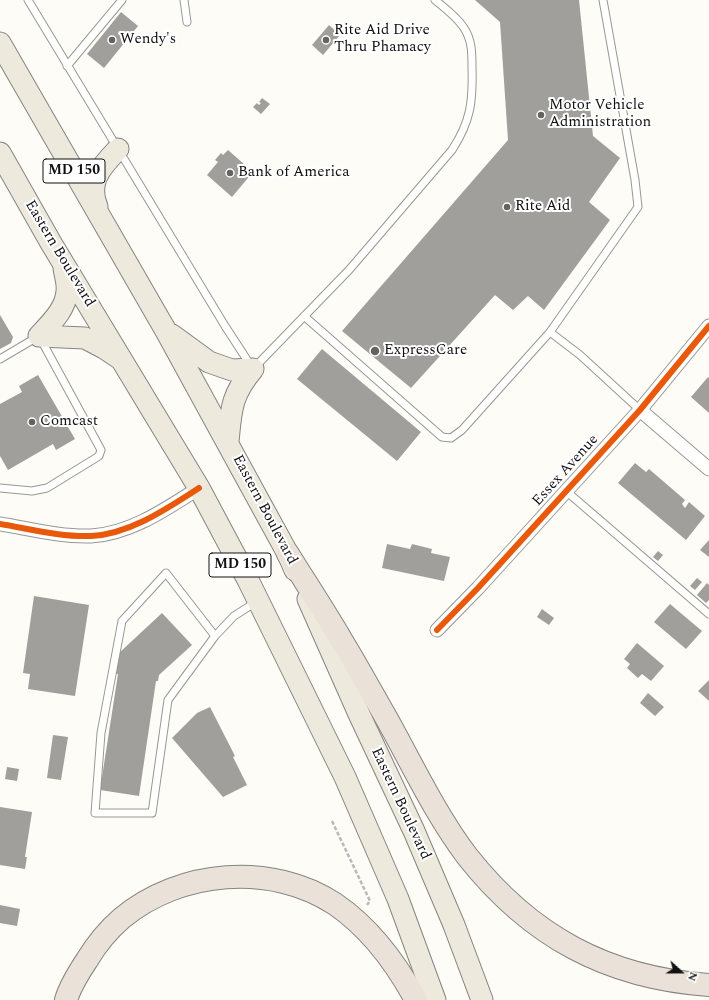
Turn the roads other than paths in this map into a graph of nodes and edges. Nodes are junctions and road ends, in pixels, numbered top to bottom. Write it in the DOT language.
graph roads {
  1 [pos="28,0"];
  2 [pos="122,0"];
  3 [pos="184,0"];
  4 [pos="435,0"];
  5 [pos="603,0"];
  6 [pos="187,22"];
  7 [pos="0,43"];
  8 [pos="67,66"];
  9 [pos="118,149"];
  10 [pos="0,153"];
  11 [pos="99,215"];
  12 [pos="63,264"];
  13 [pos="304,316"];
  14 [pos="709,326"];
  15 [pos="166,331"];
  16 [pos="550,332"];
  17 [pos="39,336"];
  18 [pos="0,359"];
  19 [pos="123,361"];
  20 [pos="253,369"];
  21 [pos="640,410"];
  22 [pos="228,442"];
  23 [pos="709,469"];
  24 [pos="0,488"];
  25 [pos="199,488"];
  26 [pos="566,490"];
  27 [pos="0,524"];
  28 [pos="288,554"];
  29 [pos="258,600"];
  30 [pos="709,614"];
  31 [pos="437,630"];
  32 [pos="215,636"];
  33 [pos="709,985"];
  34 [pos="66,1000"];
  35 [pos="416,1000"];
  36 [pos="435,1000"];
  37 [pos="482,1000"];
  1 -- 8 [label="lane"];
  2 -- 8 [label="lane"];
  3 -- 6 [label="lane"];
  4 -- 13 [label="lane"];
  5 -- 16 [label="lane"];
  7 -- 11 [label="main road, Eastern Boulevard / MD 150"];
  8 -- 9 [label="lane"];
  9 -- 11 [label="main road"];
  9 -- 20 [label="lane"];
  10 -- 12 [label="main road, Eastern Boulevard / MD 150"];
  11 -- 15 [label="main road, Eastern Boulevard / MD 150"];
  12 -- 17 [label="main road"];
  12 -- 19 [label="main road, Eastern Boulevard / MD 150"];
  13 -- 16 [label="lane"];
  13 -- 20 [label="lane"];
  14 -- 21 [label="street, Essex Avenue"];
  15 -- 20 [label="main road"];
  15 -- 22 [label="main road, Eastern Boulevard / MD 150"];
  16 -- 21 [label="lane"];
  17 -- 18 [label="lane"];
  17 -- 19 [label="main road"];
  17 -- 24 [label="lane"];
  19 -- 25 [label="main road, Eastern Boulevard / MD 150"];
  20 -- 22 [label="main road"];
  21 -- 23 [label="street"];
  21 -- 26 [label="street, Essex Avenue"];
  22 -- 28 [label="main road, Eastern Boulevard / MD 150"];
  25 -- 27 [label="street"];
  25 -- 29 [label="main road, Eastern Boulevard / MD 150"];
  26 -- 30 [label="lane"];
  26 -- 31 [label="street, Essex Avenue"];
  28 -- 33 [label="highway"];
  28 -- 37 [label="main road, Eastern Boulevard / MD 150"];
  29 -- 32 [label="lane"];
  29 -- 36 [label="main road, Eastern Boulevard / MD 150"];
  32 -- 32 [label="lane"];
  34 -- 35 [label="highway"];
}
